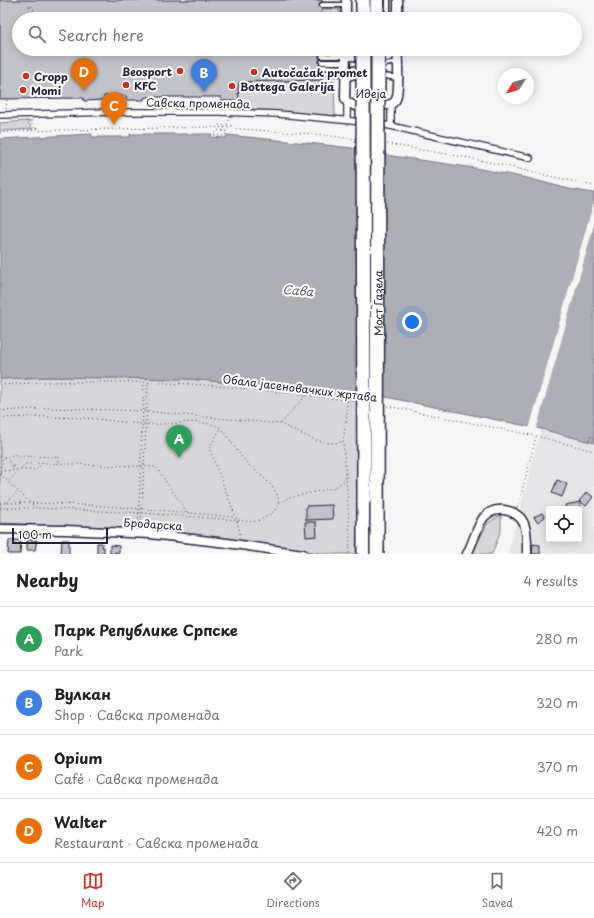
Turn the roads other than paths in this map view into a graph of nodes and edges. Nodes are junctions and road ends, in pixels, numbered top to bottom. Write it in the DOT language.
graph roads {
  1 [pos="361,0"];
  2 [pos="377,0"];
  3 [pos="388,0"];
  4 [pos="398,0"];
  5 [pos="346,3"];
  6 [pos="322,5"];
  7 [pos="362,12"];
  8 [pos="377,12"];
  9 [pos="388,12"];
  10 [pos="398,12"];
  11 [pos="322,56"];
  12 [pos="363,56"];
  13 [pos="378,56"];
  14 [pos="390,56"];
  15 [pos="398,56"];
  16 [pos="322,62"];
  17 [pos="398,62"];
  18 [pos="346,66"];
  19 [pos="322,67"];
  20 [pos="322,73"];
  21 [pos="398,78"];
  22 [pos="347,102"];
  23 [pos="391,104"];
  24 [pos="3,115"];
  25 [pos="347,120"];
  26 [pos="391,126"];
  27 [pos="530,158"];
  28 [pos="0,529"];
  29 [pos="303,554"];
  30 [pos="364,554"];
  31 [pos="377,554"];
  32 [pos="466,554"];
  33 [pos="527,554"];
  1 -- 7 [label="highway"];
  2 -- 8 [label="highway"];
  3 -- 9 [label="lane"];
  4 -- 10 [label="street"];
  5 -- 6 [label="lane"];
  11 -- 18 [label="lane"];
  12 -- 30 [label="highway, Мост Газела, bridge"];
  13 -- 31 [label="highway, Мост Газела, bridge"];
  14 -- 18 [label="street"];
  15 -- 17 [label="street, Идеја"];
  16 -- 18 [label="lane"];
  17 -- 18 [label="lane"];
  17 -- 21 [label="street, Идеја"];
  18 -- 19 [label="lane"];
  18 -- 20 [label="lane"];
  18 -- 21 [label="lane"];
  18 -- 22 [label="street, Идеја"];
  21 -- 23 [label="street, Идеја"];
  22 -- 23 [label="street, Идеја"];
  22 -- 25 [label="street"];
  23 -- 26 [label="street"];
  24 -- 25 [label="street, Савска променада"];
  25 -- 26 [label="street, Савска променада"];
  26 -- 27 [label="street, Савска променада"];
  28 -- 29 [label="street, Бродарска"];
  32 -- 33 [label="street"];
}
